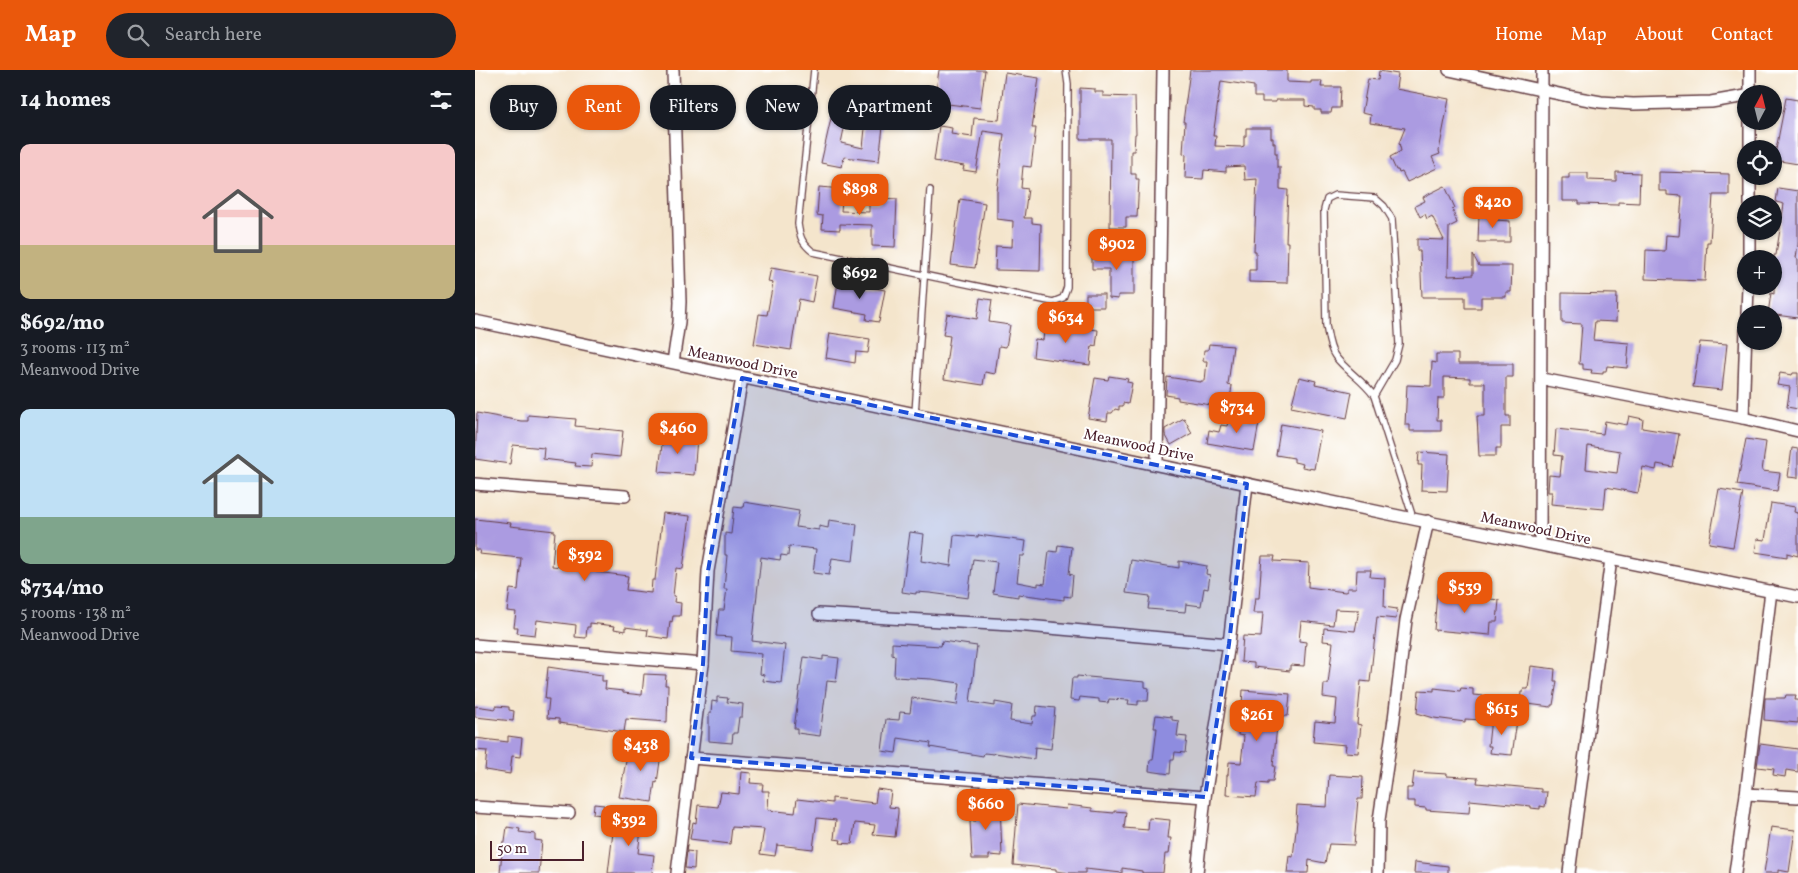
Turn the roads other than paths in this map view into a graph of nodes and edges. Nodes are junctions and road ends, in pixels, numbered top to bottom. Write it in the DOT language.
graph roads {
  1 [pos="673,70"];
  2 [pos="814,70"];
  3 [pos="1066,70"];
  4 [pos="1163,70"];
  5 [pos="1449,70"];
  6 [pos="1542,70"];
  7 [pos="1750,70"];
  8 [pos="1750,85"];
  9 [pos="1542,90"];
  10 [pos="1737,98"];
  11 [pos="930,190"];
  12 [pos="925,277"];
  13 [pos="475,321"];
  14 [pos="1745,350"];
  15 [pos="673,362"];
  16 [pos="742,378"];
  17 [pos="1542,379"];
  18 [pos="1373,396"];
  19 [pos="915,414"];
  20 [pos="1743,418"];
  21 [pos="1798,431"];
  22 [pos="1157,464"];
  23 [pos="475,484"];
  24 [pos="1247,484"];
  25 [pos="625,496"];
  26 [pos="1413,519"];
  27 [pos="1428,522"];
  28 [pos="1540,544"];
  29 [pos="1611,559"];
  30 [pos="1771,591"];
  31 [pos="1798,597"];
  32 [pos="819,614"];
  33 [pos="1229,644"];
  34 [pos="475,645"];
  35 [pos="703,664"];
  36 [pos="691,758"];
  37 [pos="1746,794"];
  38 [pos="1205,797"];
  39 [pos="1798,797"];
  40 [pos="475,807"];
  41 [pos="569,814"];
  42 [pos="677,873"];
  43 [pos="1197,873"];
  44 [pos="1378,873"];
  45 [pos="1569,873"];
  46 [pos="1735,873"];
  1 -- 15 [label="street"];
  2 -- 12 [label="lane"];
  3 -- 12 [label="lane"];
  4 -- 22 [label="street"];
  5 -- 9 [label="street"];
  6 -- 9 [label="street"];
  7 -- 8 [label="street"];
  9 -- 10 [label="street"];
  9 -- 17 [label="street"];
  11 -- 12 [label="lane"];
  12 -- 19 [label="lane"];
  13 -- 15 [label="street, Meanwood Drive"];
  14 -- 20 [label="street"];
  15 -- 16 [label="street, Meanwood Drive"];
  16 -- 19 [label="street, Meanwood Drive"];
  16 -- 35 [label="street"];
  17 -- 20 [label="street"];
  17 -- 28 [label="street"];
  18 -- 18 [label="lane"];
  18 -- 26 [label="lane"];
  19 -- 22 [label="street, Meanwood Drive"];
  20 -- 21 [label="street"];
  22 -- 24 [label="street, Meanwood Drive"];
  23 -- 25 [label="street"];
  24 -- 26 [label="street, Meanwood Drive"];
  24 -- 33 [label="street"];
  26 -- 27 [label="street, Meanwood Drive"];
  27 -- 28 [label="street, Meanwood Drive"];
  27 -- 44 [label="street"];
  28 -- 29 [label="street, Meanwood Drive"];
  29 -- 30 [label="street, Meanwood Drive"];
  29 -- 45 [label="street"];
  30 -- 31 [label="street, Meanwood Drive"];
  30 -- 37 [label="street"];
  32 -- 33 [label="street"];
  33 -- 38 [label="street"];
  34 -- 35 [label="street"];
  35 -- 36 [label="street"];
  36 -- 38 [label="street"];
  36 -- 42 [label="street"];
  37 -- 39 [label="street"];
  37 -- 46 [label="street"];
  38 -- 43 [label="street"];
  40 -- 41 [label="street"];
}
